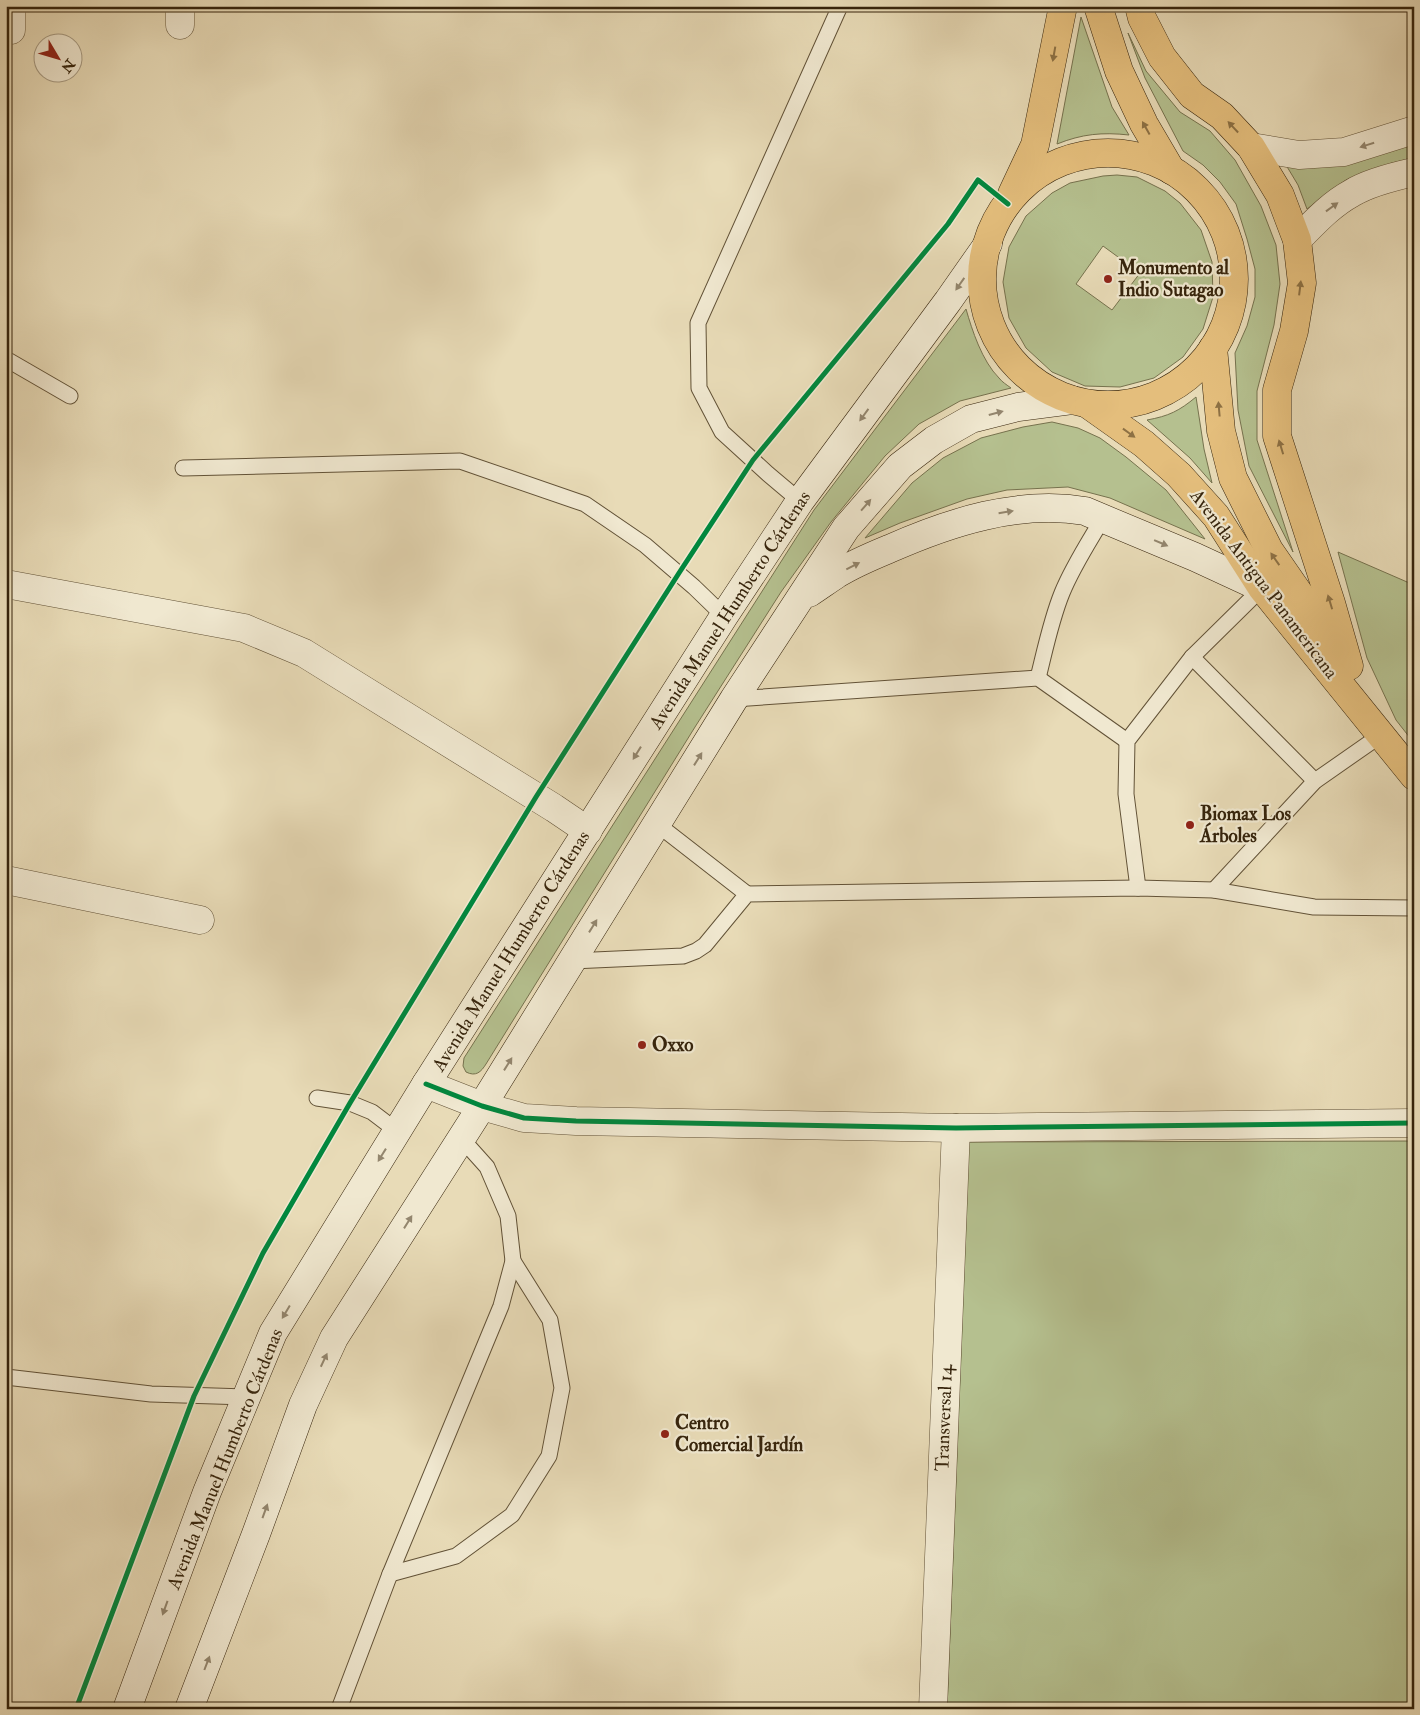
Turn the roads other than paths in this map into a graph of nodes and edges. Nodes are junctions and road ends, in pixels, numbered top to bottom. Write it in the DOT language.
graph roads {
  1 [pos="840,6"];
  2 [pos="1063,6"];
  3 [pos="1098,6"];
  4 [pos="1139,6"];
  5 [pos="1414,130"];
  6 [pos="1251,147"];
  7 [pos="1171,170"];
  8 [pos="1414,172"];
  9 [pos="1000,215"];
  10 [pos="1297,240"];
  11 [pos="988,244"];
  12 [pos="1213,348"];
  13 [pos="6,360"];
  14 [pos="70,396"];
  15 [pos="1081,402"];
  16 [pos="183,468"];
  17 [pos="800,501"];
  18 [pos="1103,518"];
  19 [pos="6,584"];
  20 [pos="1262,588"];
  21 [pos="797,601"];
  22 [pos="724,616"];
  23 [pos="1192,657"];
  24 [pos="1349,666"];
  25 [pos="1038,678"];
  26 [pos="734,699"];
  27 [pos="1381,735"];
  28 [pos="1127,741"];
  29 [pos="1414,776"];
  30 [pos="1315,781"];
  31 [pos="657,824"];
  32 [pos="588,831"];
  33 [pos="6,880"];
  34 [pos="1138,888"];
  35 [pos="1214,890"];
  36 [pos="747,894"];
  37 [pos="1414,908"];
  38 [pos="200,920"];
  39 [pos="572,960"];
  40 [pos="426,1084"];
  41 [pos="317,1098"];
  42 [pos="482,1106"];
  43 [pos="1414,1124"];
  44 [pos="956,1128"];
  45 [pos="397,1131"];
  46 [pos="461,1138"];
  47 [pos="513,1262"];
  48 [pos="6,1377"];
  49 [pos="246,1397"];
  50 [pos="390,1574"];
  51 [pos="128,1709"];
  52 [pos="189,1709"];
  53 [pos="339,1709"];
  54 [pos="932,1709"];
  1 -- 17 [label="lane"];
  2 -- 9 [label="main road, one-way"];
  7 -- 3 [label="main road, one-way"];
  6 -- 4 [label="main road, one-way"];
  5 -- 6 [label="main road, one-way"];
  6 -- 10 [label="main road"];
  7 -- 9 [label="main road"];
  7 -- 12 [label="main road"];
  10 -- 8 [label="main road, one-way"];
  9 -- 11 [label="main road"];
  24 -- 10 [label="main road, one-way"];
  11 -- 15 [label="main road"];
  11 -- 17 [label="main road, Avenida Manuel Humberto Cárdenas, one-way"];
  12 -- 15 [label="main road"];
  24 -- 12 [label="main road, Avenida Antigua Panamericana, one-way"];
  13 -- 14 [label="lane"];
  15 -- 20 [label="main road, Avenida Antigua Panamericana, one-way"];
  21 -- 15 [label="main road, one-way"];
  16 -- 22 [label="lane"];
  17 -- 22 [label="main road, Avenida Manuel Humberto Cárdenas"];
  18 -- 20 [label="main road, one-way"];
  21 -- 18 [label="main road, one-way"];
  18 -- 25 [label="lane"];
  19 -- 32 [label="main road"];
  20 -- 23 [label="lane"];
  20 -- 27 [label="main road, Avenida Antigua Panamericana"];
  21 -- 26 [label="main road"];
  22 -- 32 [label="main road, Avenida Manuel Humberto Cárdenas, one-way"];
  23 -- 28 [label="lane"];
  23 -- 30 [label="lane"];
  24 -- 27 [label="main road, Avenida Antigua Panamericana"];
  25 -- 26 [label="lane"];
  25 -- 28 [label="lane"];
  31 -- 26 [label="main road, one-way"];
  27 -- 29 [label="main road, Avenida Antigua Panamericana"];
  27 -- 30 [label="lane"];
  28 -- 34 [label="lane"];
  30 -- 35 [label="lane"];
  31 -- 36 [label="lane"];
  39 -- 31 [label="main road, one-way"];
  32 -- 40 [label="main road, Avenida Manuel Humberto Cárdenas"];
  33 -- 38 [label="main road"];
  34 -- 35 [label="lane"];
  34 -- 36 [label="lane"];
  35 -- 37 [label="lane"];
  36 -- 39 [label="lane"];
  42 -- 39 [label="main road, one-way"];
  40 -- 42 [label="main road"];
  40 -- 45 [label="main road, Avenida Manuel Humberto Cárdenas"];
  41 -- 45 [label="lane"];
  42 -- 44 [label="main road"];
  42 -- 46 [label="main road"];
  43 -- 44 [label="main road"];
  44 -- 54 [label="main road, Transversal 14"];
  45 -- 49 [label="main road, Avenida Manuel Humberto Cárdenas, one-way"];
  46 -- 47 [label="lane"];
  52 -- 46 [label="main road, one-way"];
  47 -- 50 [label="lane"];
  47 -- 50 [label="lane"];
  48 -- 49 [label="lane"];
  49 -- 51 [label="main road, Avenida Manuel Humberto Cárdenas, one-way"];
  50 -- 53 [label="lane"];
}
